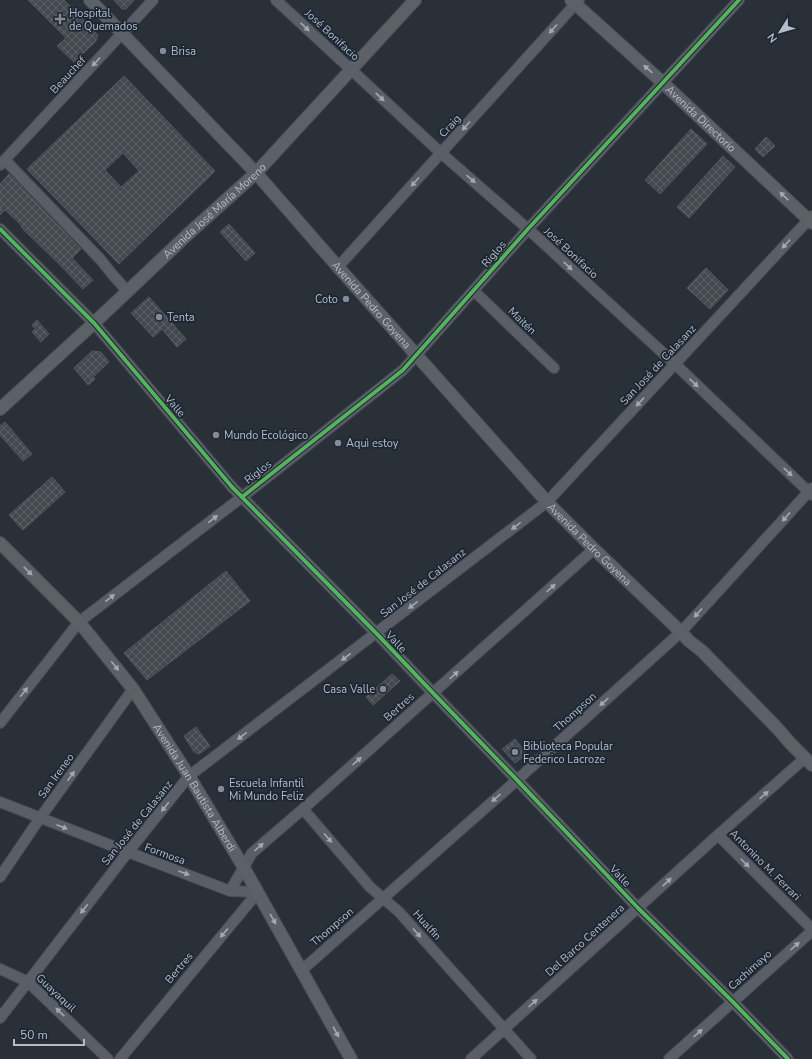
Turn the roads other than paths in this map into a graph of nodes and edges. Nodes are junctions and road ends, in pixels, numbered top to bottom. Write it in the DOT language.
graph roads {
  1 [pos="90,0"];
  2 [pos="153,0"];
  3 [pos="276,0"];
  4 [pos="415,0"];
  5 [pos="739,0"];
  6 [pos="575,1"];
  7 [pos="122,34"];
  8 [pos="351,70"];
  9 [pos="662,82"];
  10 [pos="442,153"];
  11 [pos="3,162"];
  12 [pos="256,173"];
  13 [pos="811,219"];
  14 [pos="528,229"];
  15 [pos="0,230"];
  16 [pos="338,267"];
  17 [pos="127,291"];
  18 [pos="474,291"];
  19 [pos="94,323"];
  20 [pos="415,355"];
  21 [pos="675,364"];
  22 [pos="554,368"];
  23 [pos="0,409"];
  24 [pos="811,491"];
  25 [pos="242,497"];
  26 [pos="547,502"];
  27 [pos="0,543"];
  28 [pos="594,549"];
  29 [pos="79,622"];
  30 [pos="377,634"];
  31 [pos="685,636"];
  32 [pos="134,689"];
  33 [pos="433,693"];
  34 [pos="0,723"];
  35 [pos="809,762"];
  36 [pos="189,776"];
  37 [pos="517,780"];
  38 [pos="0,802"];
  39 [pos="303,809"];
  40 [pos="40,818"];
  41 [pos="718,835"];
  42 [pos="128,852"];
  43 [pos="244,868"];
  44 [pos="0,877"];
  45 [pos="230,891"];
  46 [pos="258,892"];
  47 [pos="383,898"];
  48 [pos="638,908"];
  49 [pos="812,930"];
  50 [pos="0,969"];
  51 [pos="302,970"];
  52 [pos="28,982"];
  53 [pos="733,1002"];
  54 [pos="0,1018"];
  55 [pos="504,1030"];
  56 [pos="108,1059"];
  57 [pos="120,1059"];
  58 [pos="352,1059"];
  59 [pos="471,1059"];
  60 [pos="530,1059"];
  61 [pos="669,1059"];
  62 [pos="788,1059"];
  1 -- 7 [label="main road, Avenida Pedro Goyena"];
  2 -- 7 [label="street, Beauchef"];
  3 -- 8 [label="street, José Bonifacio, one-way"];
  4 -- 8 [label="main road, Avenida José María Moreno"];
  5 -- 9 [label="street, Riglos"];
  9 -- 6 [label="main road, Avenida Directorio, one-way"];
  6 -- 10 [label="street, Craig, one-way"];
  7 -- 11 [label="street, Beauchef, one-way"];
  7 -- 12 [label="main road, Avenida Pedro Goyena"];
  8 -- 10 [label="street, José Bonifacio, one-way"];
  8 -- 12 [label="main road, Avenida José María Moreno"];
  13 -- 9 [label="main road, Avenida Directorio, one-way"];
  9 -- 14 [label="street, Riglos"];
  10 -- 14 [label="street, José Bonifacio, one-way"];
  10 -- 16 [label="street, Craig, one-way"];
  11 -- 17 [label="street"];
  12 -- 16 [label="main road, Avenida Pedro Goyena"];
  12 -- 17 [label="main road, Avenida José María Moreno"];
  13 -- 21 [label="street, San José de Calasanz, one-way"];
  14 -- 18 [label="street, Riglos"];
  14 -- 21 [label="street, José Bonifacio, one-way"];
  15 -- 19 [label="street, Valle"];
  16 -- 20 [label="main road, Avenida Pedro Goyena"];
  17 -- 19 [label="main road, Avenida José María Moreno"];
  18 -- 20 [label="street, Riglos"];
  18 -- 22 [label="street, Maitén"];
  19 -- 23 [label="main road, Avenida José María Moreno"];
  19 -- 25 [label="street, Valle"];
  20 -- 25 [label="street, Riglos"];
  20 -- 26 [label="main road, Avenida Pedro Goyena"];
  21 -- 24 [label="street, José Bonifacio, one-way"];
  21 -- 26 [label="street, San José de Calasanz, one-way"];
  24 -- 31 [label="street, Thompson, one-way"];
  29 -- 25 [label="street, Riglos, one-way"];
  25 -- 30 [label="street, Valle"];
  26 -- 28 [label="main road, Avenida Pedro Goyena"];
  26 -- 30 [label="street, San José de Calasanz, one-way"];
  27 -- 29 [label="main road, Avenida Juan Bautista Alberdi, one-way"];
  28 -- 31 [label="main road, Avenida Pedro Goyena"];
  33 -- 28 [label="street, Bertres, one-way"];
  29 -- 32 [label="main road, Avenida Juan Bautista Alberdi, one-way"];
  34 -- 29 [label="street, Riglos, one-way"];
  30 -- 33 [label="street, Valle"];
  30 -- 36 [label="street, San José de Calasanz, one-way"];
  31 -- 35 [label="main road, Avenida Pedro Goyena"];
  31 -- 37 [label="street, Thompson, one-way"];
  32 -- 36 [label="main road, Avenida Juan Bautista Alberdi"];
  40 -- 32 [label="street, San Ireneo, one-way"];
  33 -- 37 [label="street, Valle"];
  39 -- 33 [label="street, Bertres, one-way"];
  41 -- 35 [label="street, Del Barco Centenera, one-way"];
  36 -- 42 [label="street, San José de Calasanz, one-way"];
  36 -- 43 [label="main road, Avenida Juan Bautista Alberdi"];
  37 -- 47 [label="street, Thompson, one-way"];
  37 -- 48 [label="street, Valle"];
  38 -- 40 [label="street, Formosa"];
  43 -- 39 [label="street, Bertres, one-way"];
  39 -- 47 [label="street, Hualfin, one-way"];
  40 -- 42 [label="street, Formosa, one-way"];
  40 -- 44 [label="street, San Ireneo"];
  48 -- 41 [label="street, Del Barco Centenera, one-way"];
  41 -- 49 [label="street, Antonino M. Ferrari, one-way"];
  42 -- 45 [label="street, Formosa, one-way"];
  42 -- 52 [label="street, San José de Calasanz, one-way"];
  43 -- 45 [label="street, Bertres"];
  43 -- 46 [label="main road, Avenida Juan Bautista Alberdi"];
  45 -- 46 [label="street, Formosa"];
  46 -- 51 [label="main road, Avenida Juan Bautista Alberdi, one-way"];
  46 -- 57 [label="street, Bertres, one-way"];
  47 -- 51 [label="street, Thompson"];
  47 -- 55 [label="street, Hualfin, one-way"];
  48 -- 53 [label="street, Valle"];
  55 -- 48 [label="street, Del Barco Centenera, one-way"];
  53 -- 49 [label="street, Cachimayo, one-way"];
  50 -- 52 [label="street, Guayaquil"];
  51 -- 58 [label="main road, Avenida Juan Bautista Alberdi, one-way"];
  52 -- 54 [label="street, San José de Calasanz"];
  56 -- 52 [label="street, Guayaquil, one-way"];
  61 -- 53 [label="street, Cachimayo, one-way"];
  53 -- 62 [label="street, Valle"];
  55 -- 59 [label="street, Del Barco Centenera"];
  55 -- 60 [label="street, Hualfin"];
}
